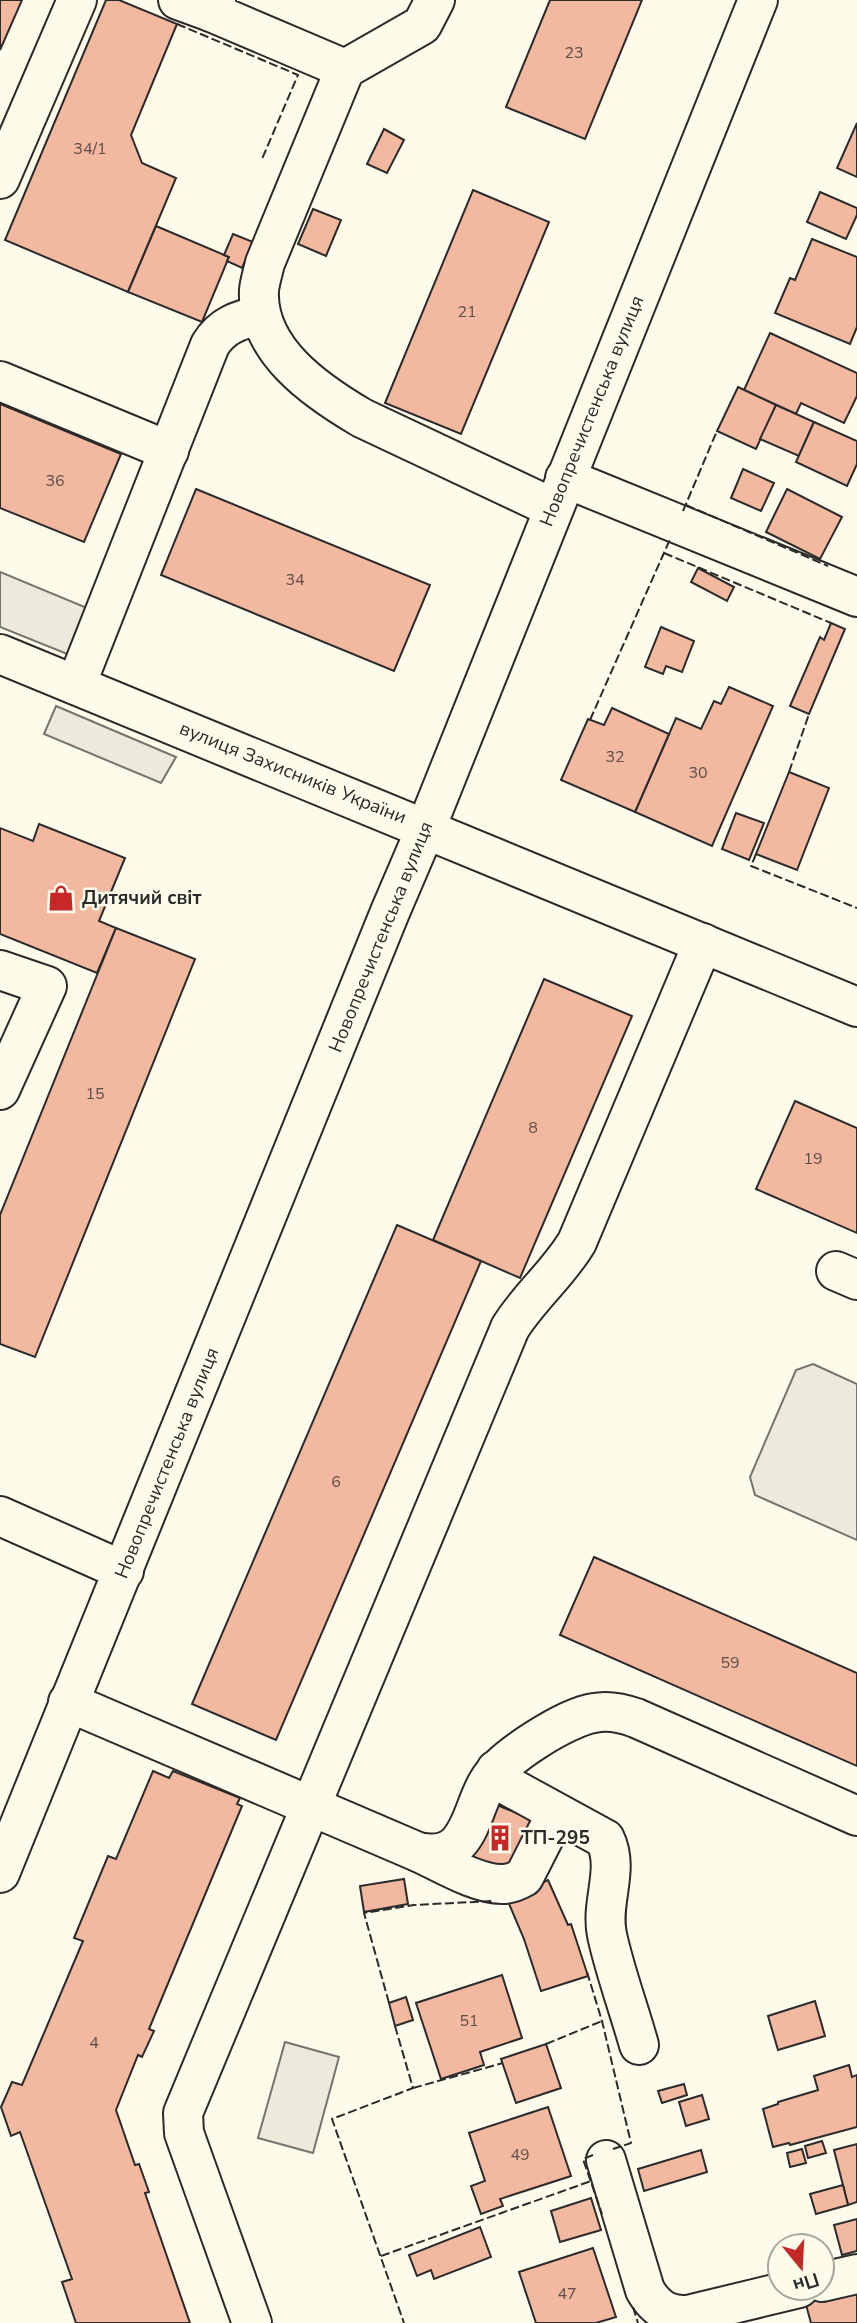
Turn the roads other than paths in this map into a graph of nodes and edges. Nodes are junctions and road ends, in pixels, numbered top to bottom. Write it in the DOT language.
graph roads {
  1 [pos="77,0"];
  2 [pos="435,0"];
  3 [pos="758,0"];
  4 [pos="202,4"];
  5 [pos="345,69"];
  6 [pos="0,179"];
  7 [pos="261,315"];
  8 [pos="0,381"];
  9 [pos="169,451"];
  10 [pos="559,493"];
  11 [pos="857,597"];
  12 [pos="2,661"];
  13 [pos="76,685"];
  14 [pos="426,828"];
  15 [pos="703,943"];
  16 [pos="0,970"];
  17 [pos="857,1007"];
  18 [pos="0,1090"];
  19 [pos="0,1516"];
  20 [pos="124,1570"];
  21 [pos="68,1702"];
  22 [pos="496,1770"];
  23 [pos="311,1807"];
  24 [pos="556,1814"];
  25 [pos="857,1816"];
  26 [pos="418,1852"];
  27 [pos="0,1873"];
  28 [pos="639,2045"];
  29 [pos="606,2160"];
  30 [pos="857,2274"];
  31 [pos="836,2279"];
  32 [pos="766,2296"];
  33 [pos="252,2323"];
  1 -- 6 [label="street"];
  2 -- 5 [label="street"];
  3 -- 10 [label="street, Новопречистенська вулиця"];
  4 -- 5 [label="street"];
  5 -- 7 [label="street"];
  7 -- 9 [label="street"];
  7 -- 10 [label="street"];
  8 -- 9 [label="street"];
  9 -- 13 [label="street"];
  10 -- 11 [label="street"];
  10 -- 14 [label="street, Новопречистенська вулиця"];
  12 -- 13 [label="street, вулиця Захисників України"];
  13 -- 14 [label="street, вулиця Захисників України"];
  14 -- 15 [label="street, вулиця Захисників України"];
  14 -- 20 [label="street, Новопречистенська вулиця"];
  15 -- 17 [label="street, вулиця Захисників України"];
  15 -- 23 [label="street"];
  16 -- 18 [label="street"];
  19 -- 20 [label="street"];
  20 -- 21 [label="street, Новопречистенська вулиця"];
  21 -- 23 [label="street"];
  21 -- 27 [label="street, Новопречистенська вулиця"];
  22 -- 24 [label="street"];
  22 -- 25 [label="street"];
  22 -- 26 [label="street"];
  23 -- 26 [label="street"];
  23 -- 33 [label="street"];
  24 -- 26 [label="street"];
  24 -- 28 [label="street"];
  29 -- 32 [label="street"];
  30 -- 31 [label="street"];
}
